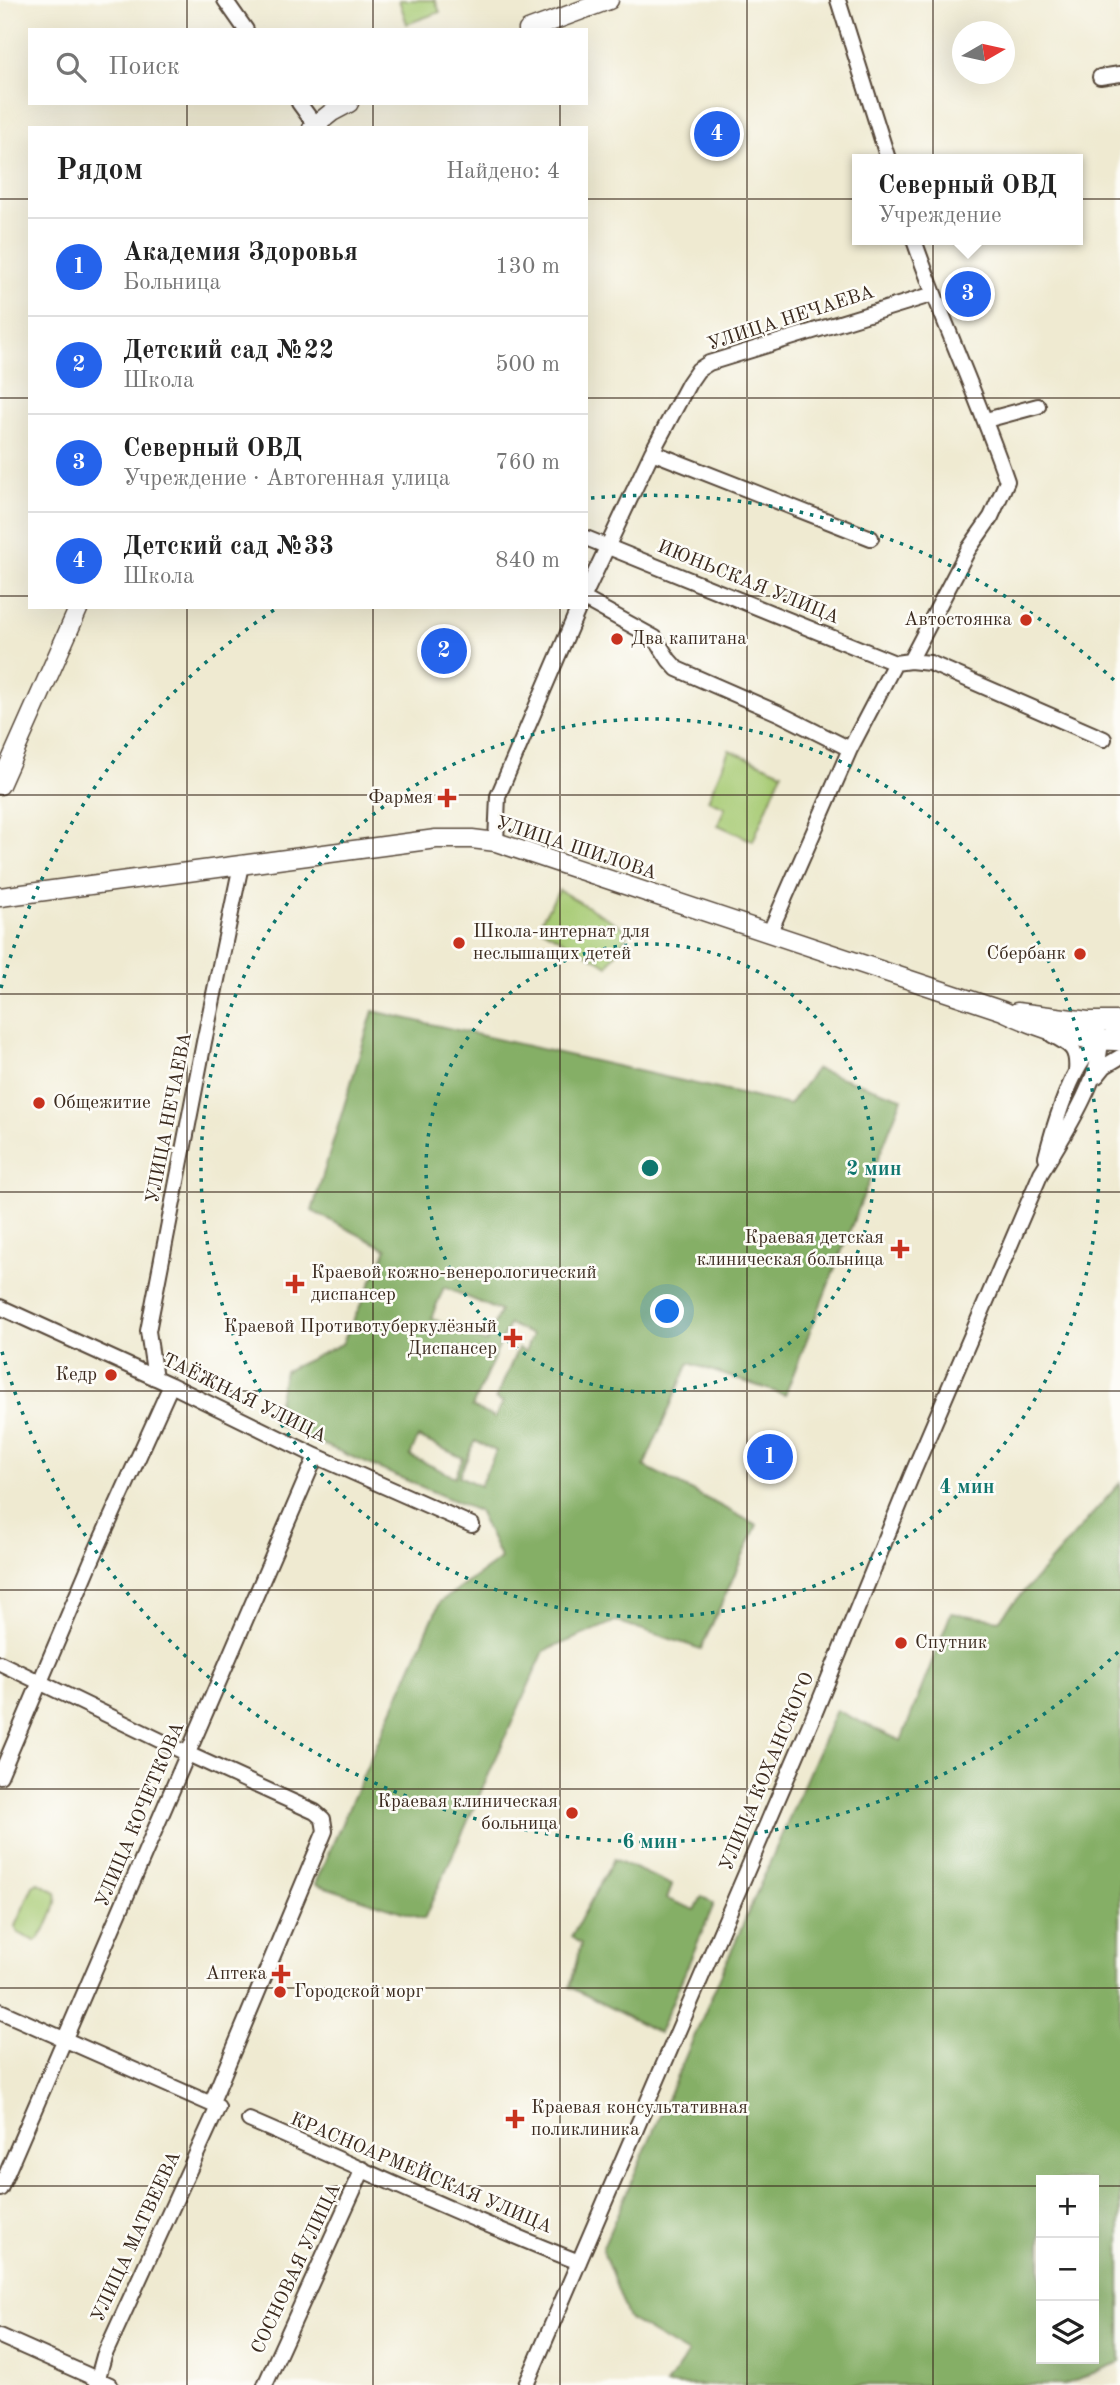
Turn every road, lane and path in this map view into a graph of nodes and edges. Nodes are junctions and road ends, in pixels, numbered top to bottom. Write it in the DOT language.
graph roads {
  1 [pos="225,0"];
  2 [pos="609,0"];
  3 [pos="838,0"];
  4 [pos="245,28"];
  5 [pos="533,28"];
  6 [pos="1120,74"];
  7 [pos="1100,77"];
  8 [pos="300,105"];
  9 [pos="345,105"];
  10 [pos="314,126"];
  11 [pos="886,154"];
  12 [pos="916,245"];
  13 [pos="934,294"];
  14 [pos="1038,406"];
  15 [pos="986,420"];
  16 [pos="652,452"];
  17 [pos="588,538"];
  18 [pos="871,538"];
  19 [pos="608,547"];
  20 [pos="588,588"];
  21 [pos="588,601"];
  22 [pos="78,609"];
  23 [pos="578,609"];
  24 [pos="903,662"];
  25 [pos="1104,739"];
  26 [pos="850,749"];
  27 [pos="0,785"];
  28 [pos="496,842"];
  29 [pos="241,865"];
  30 [pos="0,897"];
  31 [pos="769,934"];
  32 [pos="1003,1011"];
  33 [pos="1088,1021"];
  34 [pos="1120,1021"];
  35 [pos="1038,1028"];
  36 [pos="1120,1030"];
  37 [pos="1100,1041"];
  38 [pos="1120,1041"];
  39 [pos="1120,1057"];
  40 [pos="1076,1073"];
  41 [pos="1089,1085"];
  42 [pos="1041,1173"];
  43 [pos="0,1307"];
  44 [pos="155,1378"];
  45 [pos="171,1385"];
  46 [pos="316,1455"];
  47 [pos="472,1525"];
  48 [pos="0,1663"];
  49 [pos="41,1681"];
  50 [pos="188,1754"];
  51 [pos="0,1776"];
  52 [pos="0,2011"];
  53 [pos="64,2040"];
  54 [pos="215,2106"];
  55 [pos="249,2120"];
  56 [pos="363,2169"];
  57 [pos="0,2189"];
  58 [pos="579,2262"];
  59 [pos="0,2336"];
  60 [pos="101,2383"];
  61 [pos="265,2385"];
  62 [pos="526,2385"];
  1 -- 4 [label="street"];
  2 -- 5 [label="main road"];
  3 -- 11 [label="street"];
  6 -- 7 [label="street"];
  8 -- 10 [label="street"];
  9 -- 10 [label="main road"];
  12 -- 13 [label="street"];
  13 -- 15 [label="street"];
  13 -- 16 [label="street, УЛИЦА НЕЧАЕВА"];
  14 -- 15 [label="street"];
  15 -- 24 [label="street"];
  16 -- 18 [label="street"];
  16 -- 19 [label="street, УЛИЦА НЕЧАЕВА"];
  17 -- 19 [label="street, ИЮНЬСКАЯ УЛИЦА"];
  19 -- 20 [label="street, УЛИЦА НЕЧАЕВА"];
  19 -- 24 [label="street, ИЮНЬСКАЯ УЛИЦА"];
  21 -- 26 [label="street"];
  22 -- 27 [label="main road"];
  23 -- 28 [label="street"];
  24 -- 25 [label="street, ИЮНЬСКАЯ УЛИЦА"];
  24 -- 26 [label="street"];
  26 -- 31 [label="street"];
  28 -- 29 [label="main road, УЛИЦА ШИЛОВА"];
  28 -- 31 [label="main road, УЛИЦА ШИЛОВА"];
  29 -- 30 [label="main road, УЛИЦА ШИЛОВА"];
  29 -- 44 [label="street, УЛИЦА НЕЧАЕВА"];
  31 -- 32 [label="main road, УЛИЦА ШИЛОВА"];
  32 -- 33 [label="main road"];
  32 -- 35 [label="main road, УЛИЦА ШИЛОВА"];
  33 -- 34 [label="main road"];
  33 -- 37 [label="street"];
  35 -- 37 [label="main road, УЛИЦА ШИЛОВА"];
  35 -- 40 [label="street"];
  36 -- 37 [label="street"];
  37 -- 38 [label="main road, УЛИЦА ШИЛОВА"];
  37 -- 40 [label="street"];
  37 -- 41 [label="street"];
  39 -- 41 [label="street"];
  40 -- 42 [label="street"];
  41 -- 42 [label="street"];
  42 -- 58 [label="street, УЛИЦА КОХАНСКОГО"];
  43 -- 44 [label="street, ТАЁЖНАЯ УЛИЦА"];
  44 -- 45 [label="street, ТАЁЖНАЯ УЛИЦА"];
  45 -- 46 [label="street, ТАЁЖНАЯ УЛИЦА"];
  45 -- 49 [label="street"];
  46 -- 47 [label="street, ТАЁЖНАЯ УЛИЦА"];
  46 -- 50 [label="street, УЛИЦА КОЧЕТКОВА"];
  48 -- 49 [label="street"];
  49 -- 50 [label="street"];
  49 -- 51 [label="street"];
  50 -- 53 [label="street, УЛИЦА КОЧЕТКОВА"];
  50 -- 54 [label="street, УЛИЦА МАТВЕЕВА"];
  52 -- 53 [label="street"];
  53 -- 54 [label="street"];
  53 -- 57 [label="street, УЛИЦА КОЧЕТКОВА"];
  54 -- 60 [label="street, УЛИЦА МАТВЕЕВА"];
  55 -- 56 [label="street, КРАСНОАРМЕЙСКАЯ УЛИЦА"];
  56 -- 58 [label="street, КРАСНОАРМЕЙСКАЯ УЛИЦА"];
  56 -- 61 [label="street, СОСНОВАЯ УЛИЦА"];
  58 -- 62 [label="street, УЛИЦА КОХАНСКОГО"];
  59 -- 60 [label="street"];
}
